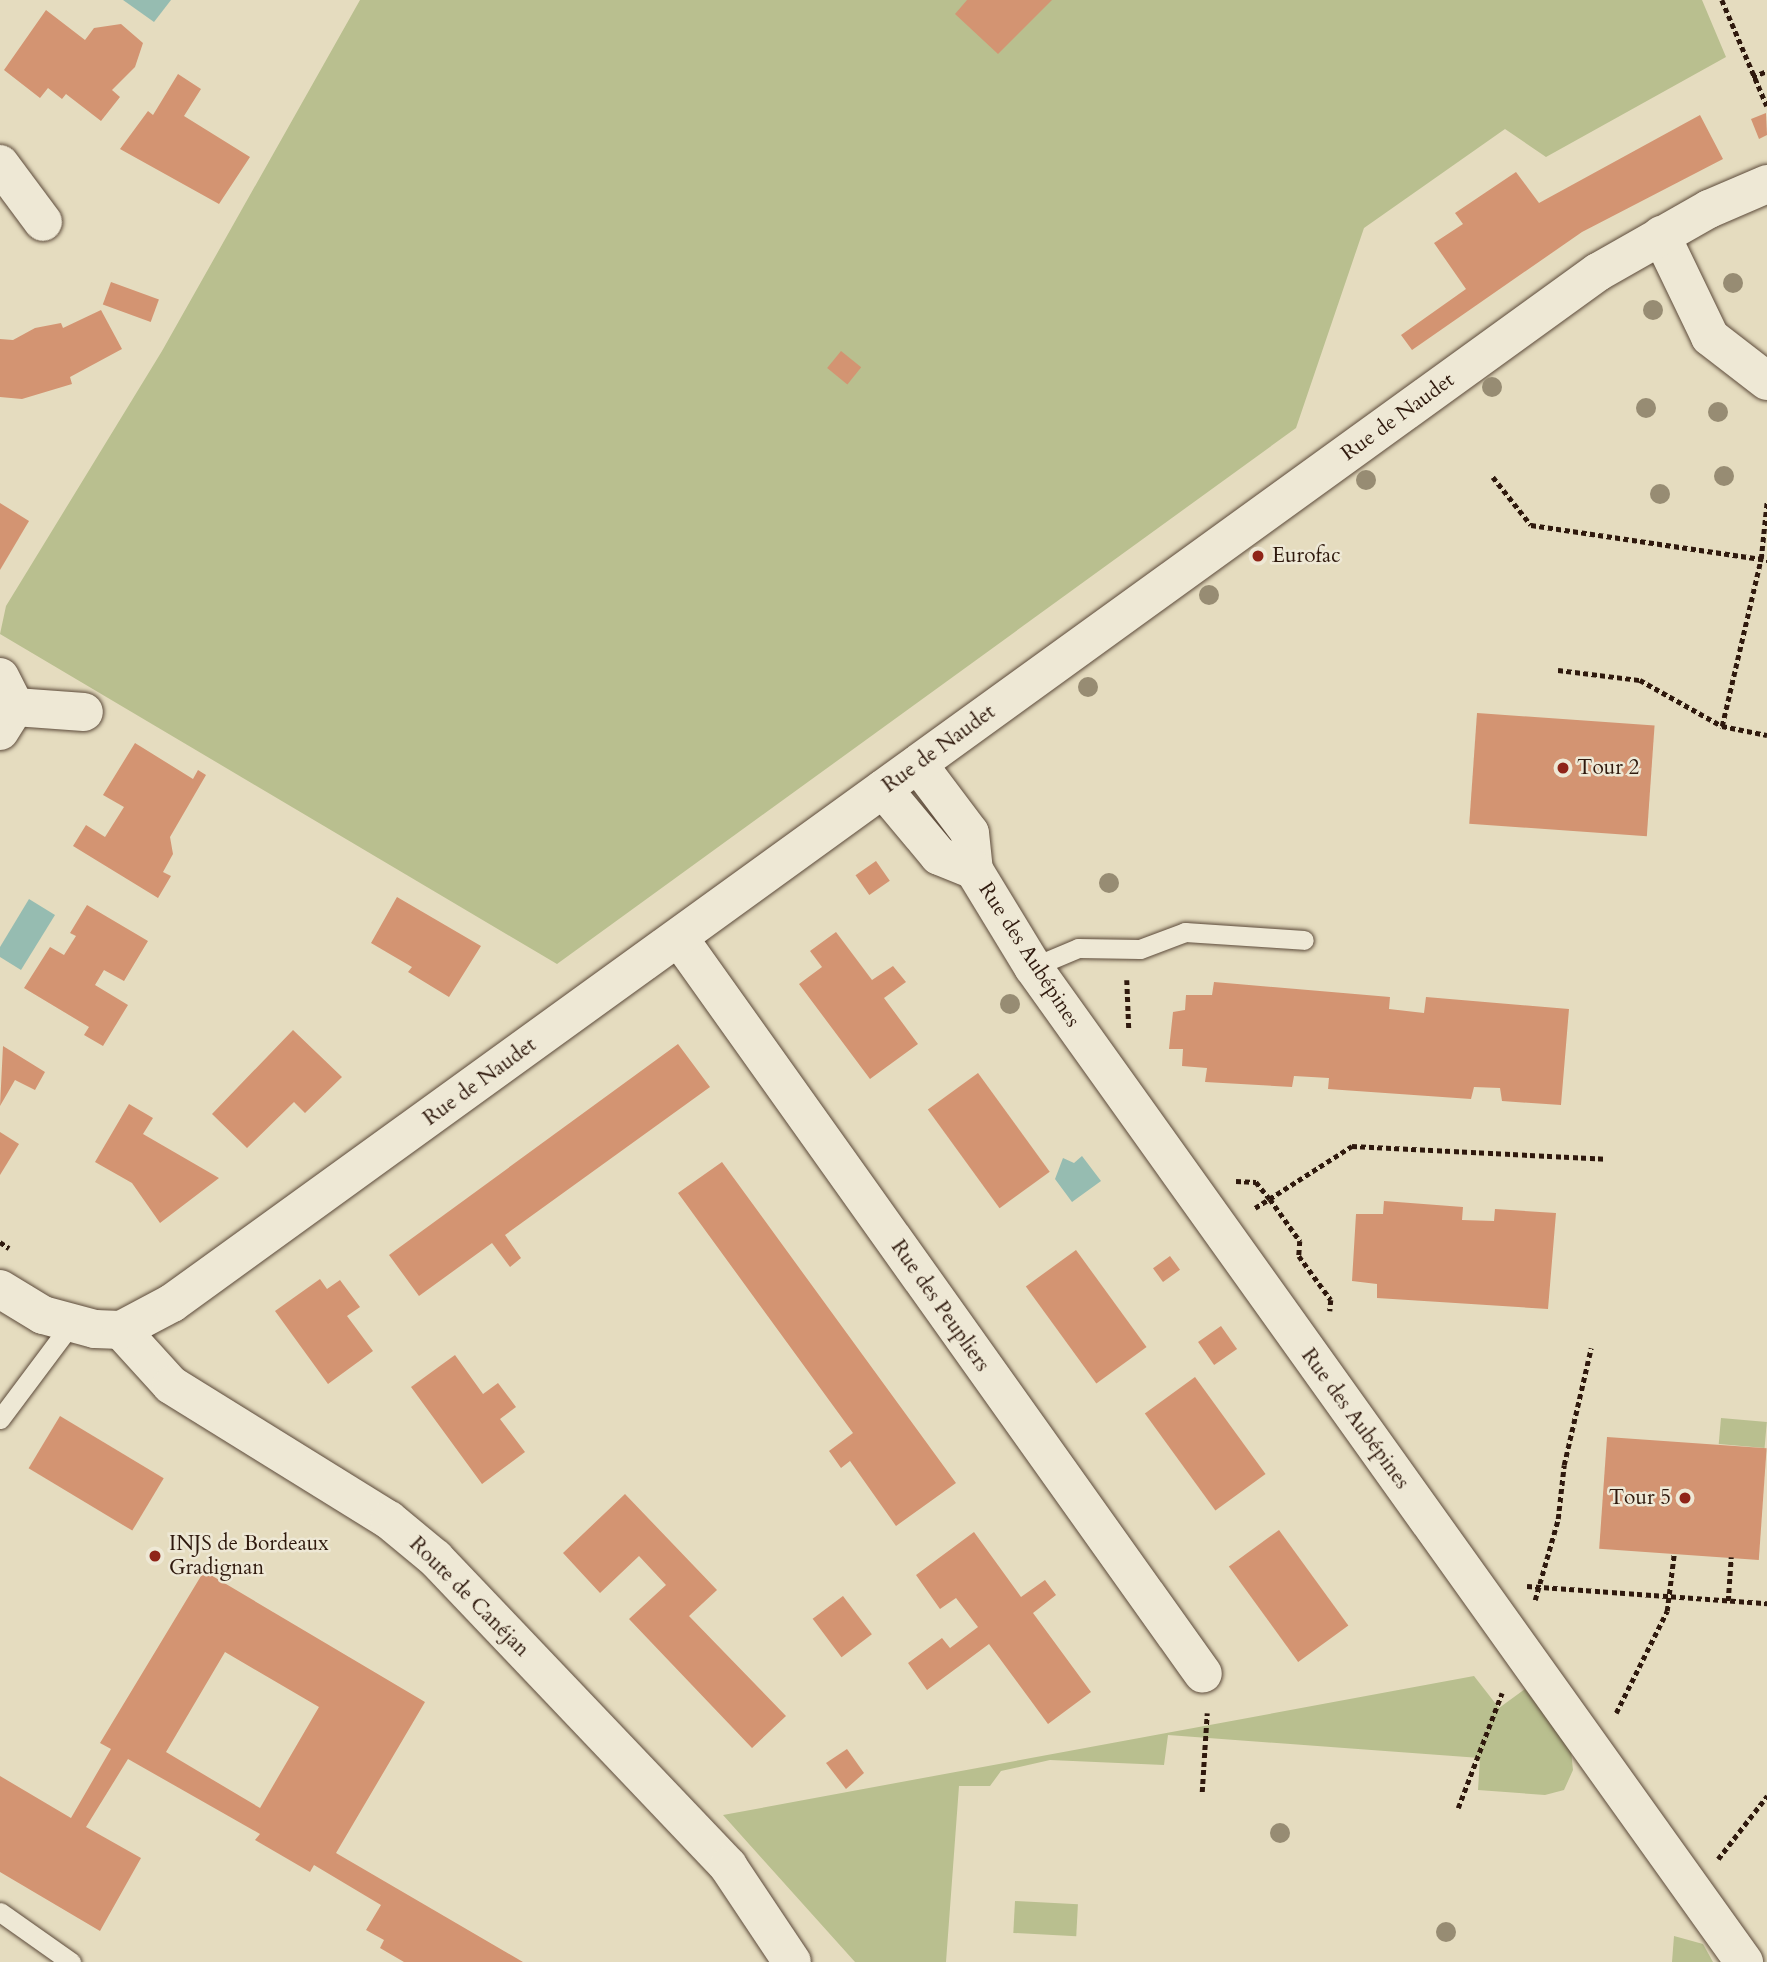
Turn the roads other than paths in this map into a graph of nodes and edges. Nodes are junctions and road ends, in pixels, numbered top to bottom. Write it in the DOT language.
graph roads {
  1 [pos="0,164"];
  2 [pos="1767,184"];
  3 [pos="43,222"];
  4 [pos="1661,235"];
  5 [pos="1767,381"];
  6 [pos="5,705"];
  7 [pos="84,712"];
  8 [pos="918,764"];
  9 [pos="883,789"];
  10 [pos="974,870"];
  11 [pos="678,938"];
  12 [pos="1304,940"];
  13 [pos="1032,967"];
  14 [pos="0,1289"];
  15 [pos="71,1324"];
  16 [pos="121,1331"];
  17 [pos="0,1419"];
  18 [pos="1203,1674"];
  19 [pos="0,1912"];
  20 [pos="71,1962"];
  21 [pos="792,1962"];
  22 [pos="1744,1962"];
  1 -- 3 [label="street"];
  2 -- 4 [label="street, Rue de Naudet"];
  4 -- 5 [label="street"];
  4 -- 8 [label="street, Rue de Naudet"];
  6 -- 7 [label="street"];
  8 -- 9 [label="street, Rue de Naudet"];
  8 -- 10 [label="street, Rue des Aubépines"];
  9 -- 10 [label="street, Rue des Aubépines"];
  9 -- 11 [label="street, Rue de Naudet"];
  10 -- 13 [label="street, Rue des Aubépines"];
  11 -- 16 [label="street, Rue de Naudet"];
  11 -- 18 [label="street, Rue des Peupliers"];
  12 -- 13 [label="lane"];
  13 -- 22 [label="street, Rue des Aubépines"];
  14 -- 15 [label="street"];
  15 -- 16 [label="street"];
  15 -- 17 [label="lane"];
  16 -- 21 [label="street, Route de Canéjan"];
  19 -- 20 [label="lane"];
}
